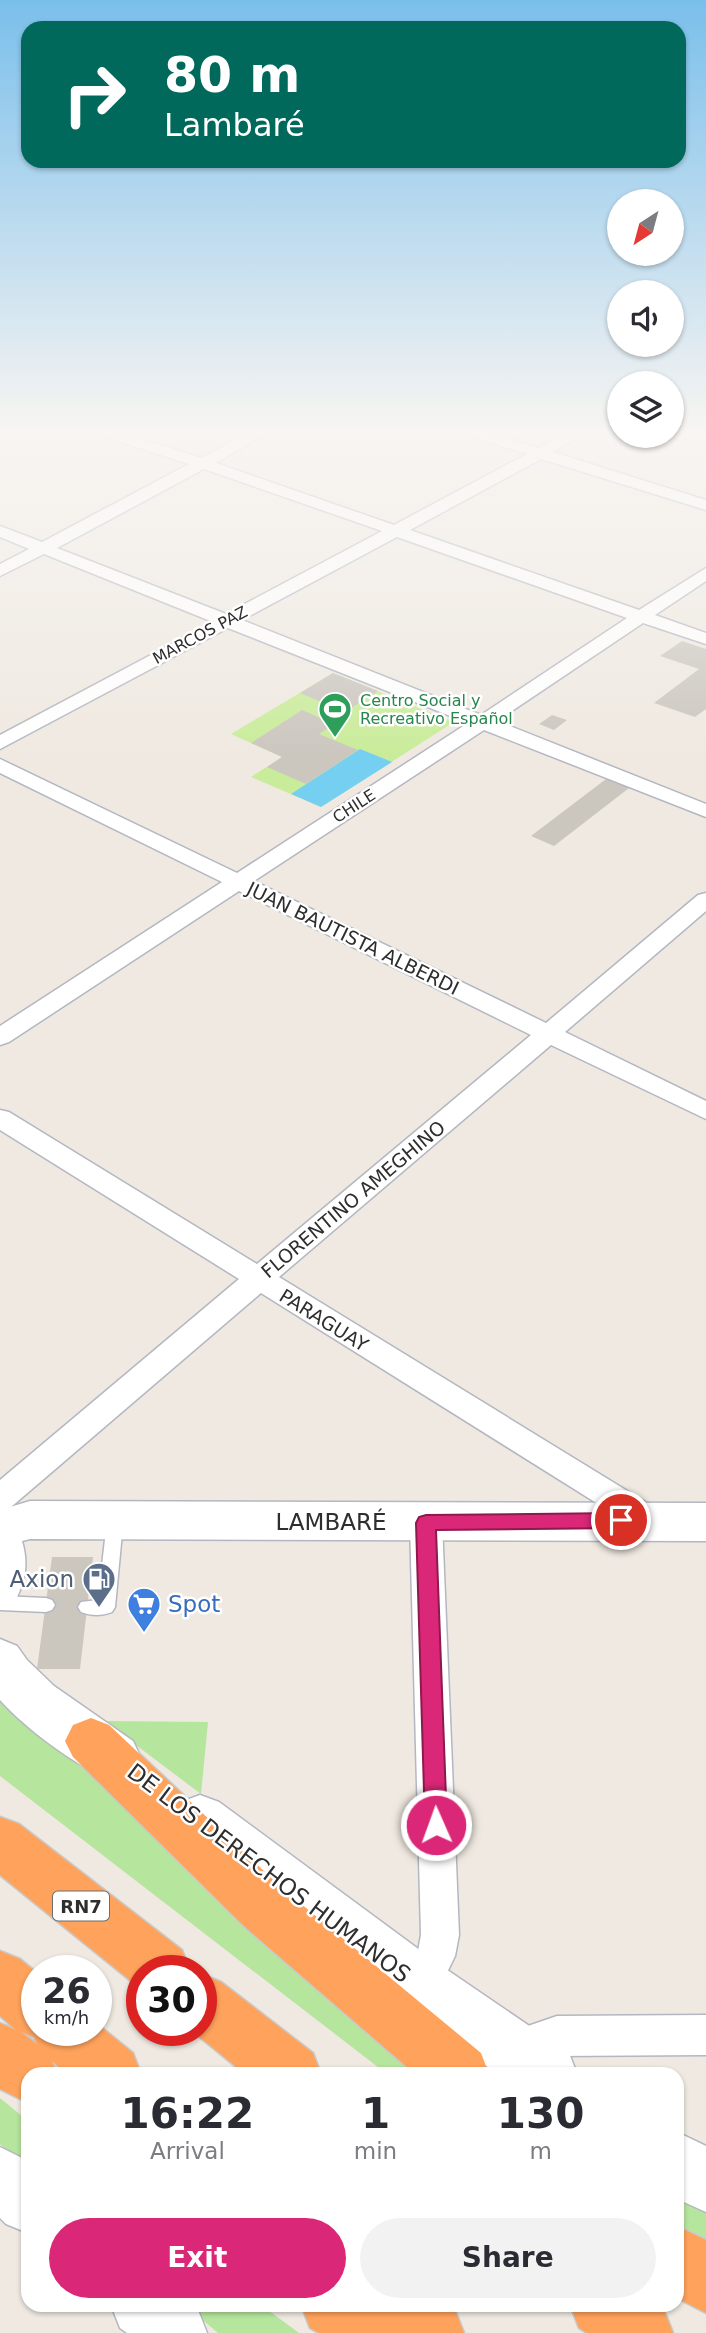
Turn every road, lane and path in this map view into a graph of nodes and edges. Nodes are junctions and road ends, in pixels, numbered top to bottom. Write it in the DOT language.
graph roads {
  1 [pos="20,538"];
  2 [pos="63,538"];
  3 [pos="384,538"];
  4 [pos="417,538"];
  5 [pos="46,547"];
  6 [pos="0,571"];
  7 [pos="706,573"];
  8 [pos="640,616"];
  9 [pos="229,620"];
  10 [pos="706,639"];
  11 [pos="483,722"];
  12 [pos="0,743"];
  13 [pos="0,765"];
  14 [pos="706,811"];
  15 [pos="237,881"];
  16 [pos="706,900"];
  17 [pos="548,1034"];
  18 [pos="0,1037"];
  19 [pos="706,1111"];
  20 [pos="0,1118"];
  21 [pos="258,1279"];
  22 [pos="0,1498"];
  23 [pos="649,1520"];
  24 [pos="115,1521"];
  25 [pos="706,1522"];
  26 [pos="426,1523"];
  27 [pos="0,1529"];
  28 [pos="0,1544"];
  29 [pos="0,1583"];
  30 [pos="0,1602"];
  31 [pos="46,1605"];
  32 [pos="87,1607"];
  33 [pos="0,1661"];
  34 [pos="91,1741"];
  35 [pos="0,1842"];
  36 [pos="143,1955"];
  37 [pos="0,1979"];
  38 [pos="420,1984"];
  39 [pos="21,1997"];
  40 [pos="217,2015"];
  41 [pos="706,2035"];
  42 [pos="79,2046"];
  43 [pos="0,2052"];
  44 [pos="534,2064"];
  45 [pos="104,2067"];
  46 [pos="283,2067"];
  47 [pos="452,2067"];
  48 [pos="21,2068"];
  49 [pos="684,2167"];
  50 [pos="0,2177"];
  51 [pos="706,2182"];
  52 [pos="21,2196"];
  53 [pos="684,2263"];
  54 [pos="706,2281"];
  55 [pos="151,2312"];
  56 [pos="344,2312"];
  57 [pos="404,2312"];
  58 [pos="612,2312"];
  59 [pos="175,2333"];
  60 [pos="379,2333"];
  61 [pos="432,2333"];
  62 [pos="641,2333"];
  1 -- 5 [label="street"];
  2 -- 5 [label="street"];
  3 -- 9 [label="street, MARCOS PAZ"];
  4 -- 8 [label="street"];
  5 -- 6 [label="street"];
  5 -- 9 [label="street"];
  7 -- 8 [label="street, CHILE"];
  8 -- 10 [label="street"];
  8 -- 11 [label="street, CHILE"];
  9 -- 11 [label="street"];
  9 -- 12 [label="street, MARCOS PAZ"];
  11 -- 14 [label="street"];
  11 -- 15 [label="street, CHILE"];
  13 -- 15 [label="street, JUAN BAUTISTA ALBERDI"];
  15 -- 17 [label="street, JUAN BAUTISTA ALBERDI"];
  15 -- 18 [label="street, CHILE"];
  16 -- 17 [label="street, FLORENTINO AMEGHINO"];
  17 -- 19 [label="street, JUAN BAUTISTA ALBERDI"];
  17 -- 21 [label="street, FLORENTINO AMEGHINO"];
  20 -- 21 [label="street, PARAGUAY"];
  21 -- 22 [label="street, FLORENTINO AMEGHINO"];
  21 -- 23 [label="street, PARAGUAY"];
  23 -- 25 [label="street, LAMBARÉ"];
  23 -- 26 [label="street, LAMBARÉ"];
  24 -- 26 [label="street, LAMBARÉ"];
  24 -- 27 [label="street, LAMBARÉ"];
  24 -- 32 [label="lane"];
  26 -- 38 [label="street"];
  28 -- 29 [label="street"];
  30 -- 31 [label="lane"];
  33 -- 34 [label="street, DE LOS DERECHOS HUMANOS"];
  34 -- 38 [label="street, DE LOS DERECHOS HUMANOS"];
  34 -- 47 [label="highway"];
  35 -- 36 [label="highway, RN7"];
  37 -- 39 [label="highway"];
  38 -- 44 [label="street, DE LOS DERECHOS HUMANOS"];
  40 -- 46 [label="highway"];
  41 -- 44 [label="street"];
  42 -- 45 [label="highway"];
  43 -- 48 [label="highway"];
  49 -- 51 [label="street"];
  50 -- 52 [label="street"];
  53 -- 54 [label="highway"];
  55 -- 59 [label="street"];
  56 -- 60 [label="highway"];
  57 -- 61 [label="highway"];
  58 -- 62 [label="highway"];
}
